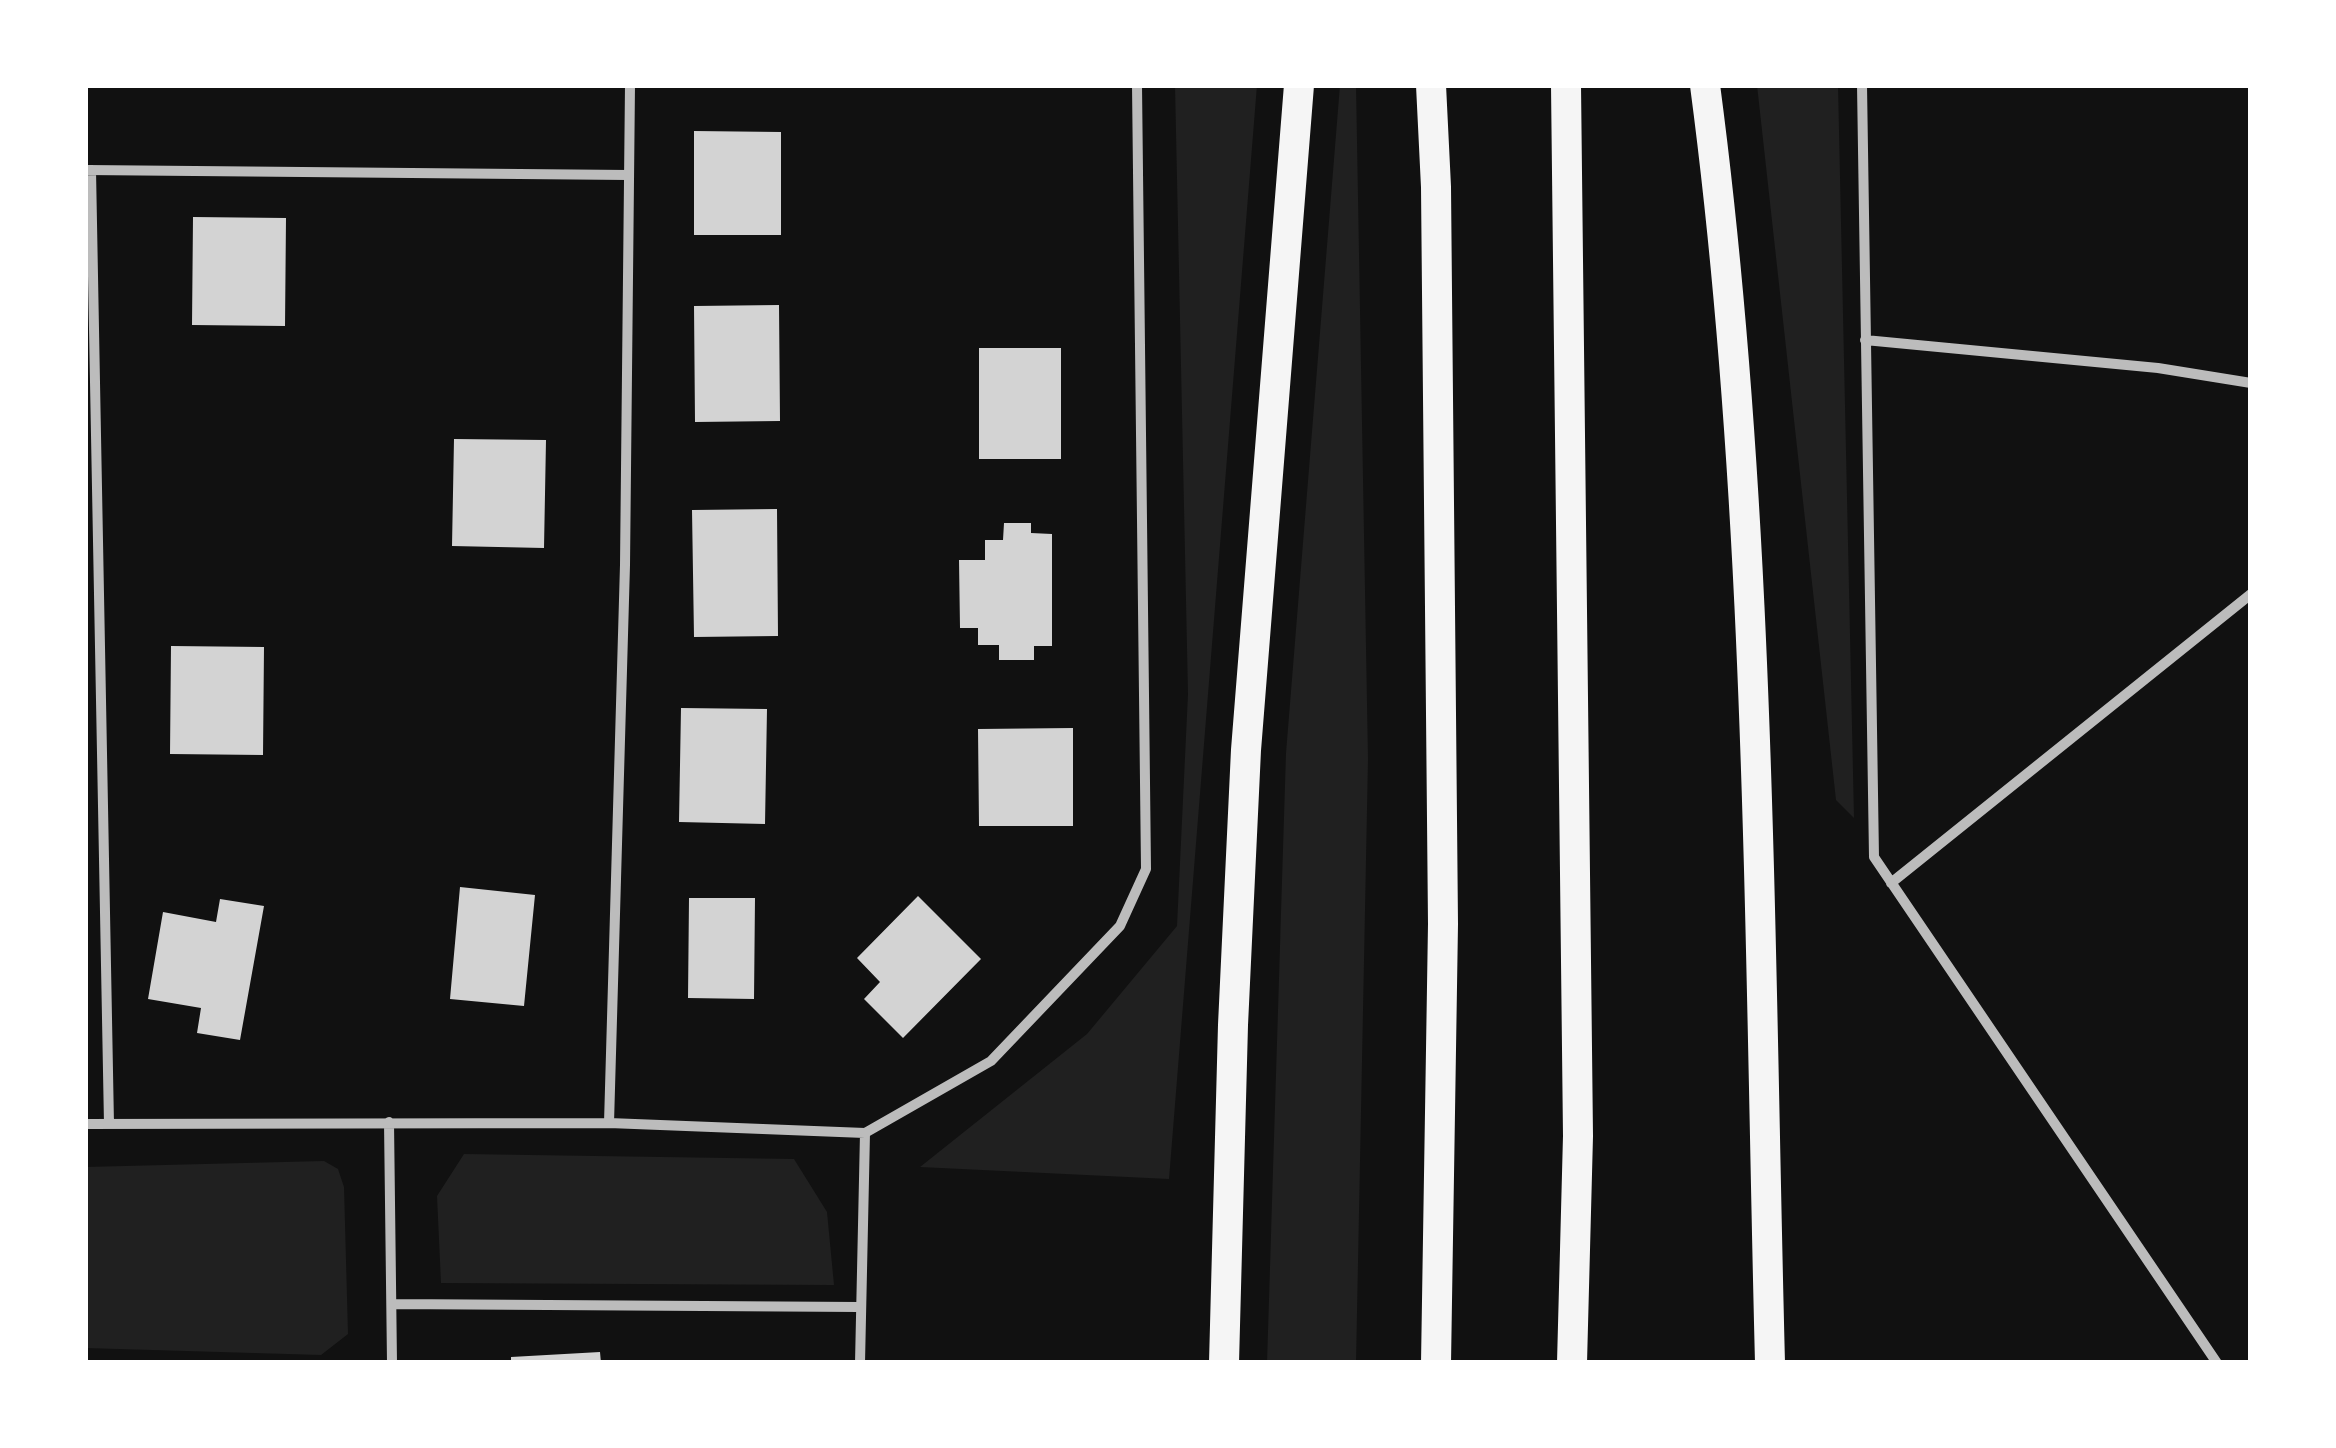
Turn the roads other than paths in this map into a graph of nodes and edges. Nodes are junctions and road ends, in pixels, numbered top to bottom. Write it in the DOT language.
graph roads {
  1 [pos="630,85"];
  2 [pos="1137,85"];
  3 [pos="1299,85"];
  4 [pos="1431,85"];
  5 [pos="1566,85"];
  6 [pos="1706,85"];
  7 [pos="1862,85"];
  8 [pos="88,170"];
  9 [pos="628,176"];
  10 [pos="1865,340"];
  11 [pos="2251,384"];
  12 [pos="2251,594"];
  13 [pos="1891,883"];
  14 [pos="389,1122"];
  15 [pos="609,1122"];
  16 [pos="85,1124"];
  17 [pos="109,1124"];
  18 [pos="865,1133"];
  19 [pos="392,1304"];
  20 [pos="859,1307"];
  21 [pos="392,1363"];
  22 [pos="860,1363"];
  23 [pos="1224,1363"];
  24 [pos="1436,1363"];
  25 [pos="1572,1363"];
  26 [pos="1770,1363"];
  27 [pos="2217,1363"];
  1 -- 9 [label="street"];
  2 -- 18 [label="street"];
  3 -- 23 [label="highway"];
  4 -- 24 [label="highway"];
  5 -- 25 [label="highway"];
  6 -- 26 [label="highway"];
  7 -- 10 [label="street"];
  8 -- 9 [label="street"];
  8 -- 17 [label="street"];
  9 -- 15 [label="street"];
  10 -- 11 [label="street"];
  10 -- 13 [label="street"];
  12 -- 13 [label="street"];
  13 -- 27 [label="street"];
  14 -- 15 [label="street"];
  14 -- 17 [label="street"];
  14 -- 19 [label="street"];
  15 -- 18 [label="street"];
  16 -- 17 [label="street"];
  18 -- 20 [label="street"];
  19 -- 20 [label="street"];
  19 -- 21 [label="street"];
  20 -- 22 [label="street"];
}
